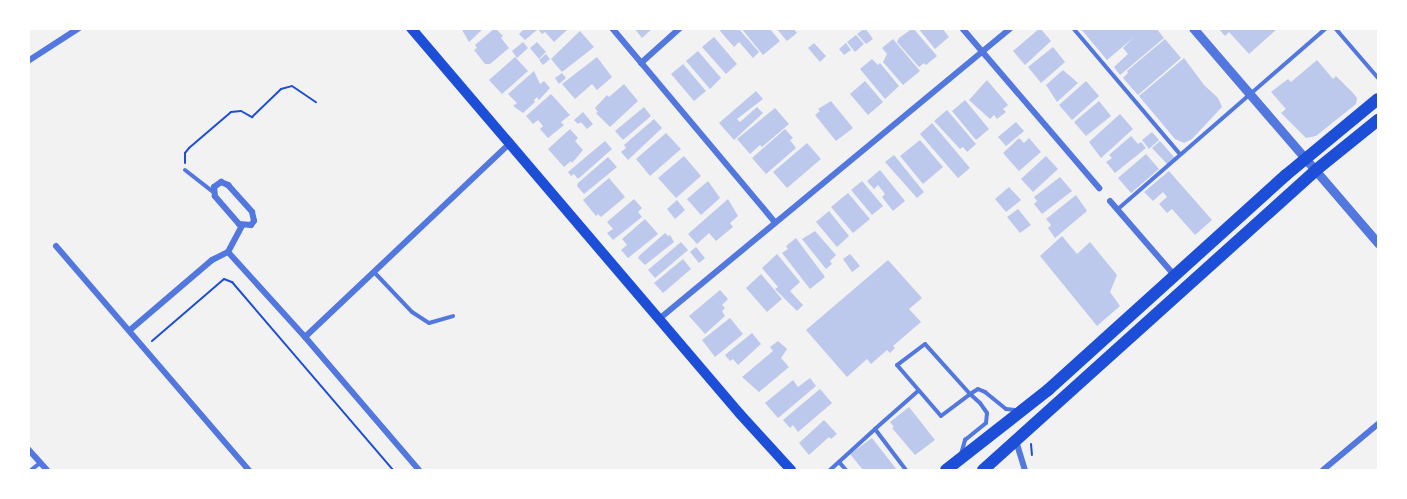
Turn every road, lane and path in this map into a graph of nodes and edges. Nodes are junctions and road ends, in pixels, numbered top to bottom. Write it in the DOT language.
graph roads {
  1 [pos="79,28"];
  2 [pos="411,28"];
  3 [pos="612,28"];
  4 [pos="680,28"];
  5 [pos="962,28"];
  6 [pos="1011,28"];
  7 [pos="1073,28"];
  8 [pos="1193,28"];
  9 [pos="1326,28"];
  10 [pos="1335,28"];
  11 [pos="982,51"];
  12 [pos="28,61"];
  13 [pos="641,63"];
  14 [pos="1378,78"];
  15 [pos="1250,94"];
  16 [pos="1378,99"];
  17 [pos="316,102"];
  18 [pos="1378,120"];
  19 [pos="509,144"];
  20 [pos="1180,154"];
  21 [pos="1306,158"];
  22 [pos="185,170"];
  23 [pos="1316,170"];
  24 [pos="1099,188"];
  25 [pos="213,192"];
  26 [pos="1110,201"];
  27 [pos="1118,209"];
  28 [pos="776,222"];
  29 [pos="242,226"];
  30 [pos="1378,243"];
  31 [pos="56,246"];
  32 [pos="228,252"];
  33 [pos="374,272"];
  34 [pos="1175,276"];
  35 [pos="453,316"];
  36 [pos="659,319"];
  37 [pos="130,330"];
  38 [pos="305,337"];
  39 [pos="145,347"];
  40 [pos="918,391"];
  41 [pos="970,394"];
  42 [pos="1021,411"];
  43 [pos="1378,424"];
  44 [pos="875,429"];
  45 [pos="1016,441"];
  46 [pos="28,449"];
  47 [pos="960,461"];
  48 [pos="40,462"];
  49 [pos="839,462"];
  50 [pos="989,469"];
  51 [pos="31,471"];
  52 [pos="47,471"];
  53 [pos="249,471"];
  54 [pos="393,471"];
  55 [pos="418,471"];
  56 [pos="791,471"];
  57 [pos="830,471"];
  58 [pos="846,471"];
  59 [pos="906,471"];
  60 [pos="946,471"];
  61 [pos="1025,471"];
  62 [pos="1323,471"];
  1 -- 12 [label="street"];
  2 -- 19 [label="main road"];
  3 -- 13 [label="street"];
  4 -- 13 [label="street"];
  5 -- 11 [label="street"];
  6 -- 11 [label="street"];
  7 -- 20 [label="lane"];
  8 -- 15 [label="street"];
  9 -- 15 [label="lane"];
  10 -- 14 [label="lane"];
  11 -- 24 [label="street"];
  11 -- 28 [label="street"];
  13 -- 28 [label="street"];
  15 -- 20 [label="lane"];
  15 -- 21 [label="street"];
  16 -- 21 [label="highway"];
  17 -- 22 [label="path"];
  18 -- 23 [label="highway"];
  19 -- 33 [label="street"];
  19 -- 36 [label="main road"];
  20 -- 27 [label="lane"];
  21 -- 23 [label="street"];
  21 -- 34 [label="highway"];
  22 -- 25 [label="lane"];
  23 -- 30 [label="street"];
  23 -- 45 [label="highway"];
  25 -- 29 [label="street"];
  25 -- 29 [label="street"];
  26 -- 27 [label="street"];
  27 -- 34 [label="street"];
  28 -- 36 [label="street"];
  29 -- 32 [label="street"];
  31 -- 37 [label="street"];
  32 -- 37 [label="street"];
  32 -- 38 [label="street"];
  33 -- 35 [label="lane"];
  33 -- 38 [label="street"];
  34 -- 42 [label="highway"];
  36 -- 56 [label="main road"];
  37 -- 39 [label="street"];
  38 -- 55 [label="street"];
  39 -- 53 [label="street"];
  39 -- 54 [label="path"];
  40 -- 41 [label="lane"];
  40 -- 41 [label="lane"];
  40 -- 44 [label="lane"];
  41 -- 42 [label="lane"];
  41 -- 47 [label="lane"];
  42 -- 47 [label="highway"];
  43 -- 62 [label="street"];
  44 -- 49 [label="lane"];
  44 -- 59 [label="lane"];
  45 -- 50 [label="highway"];
  45 -- 61 [label="street"];
  46 -- 48 [label="street"];
  47 -- 60 [label="highway"];
  48 -- 51 [label="lane"];
  48 -- 52 [label="street"];
  49 -- 57 [label="lane"];
  49 -- 58 [label="lane"];
}
